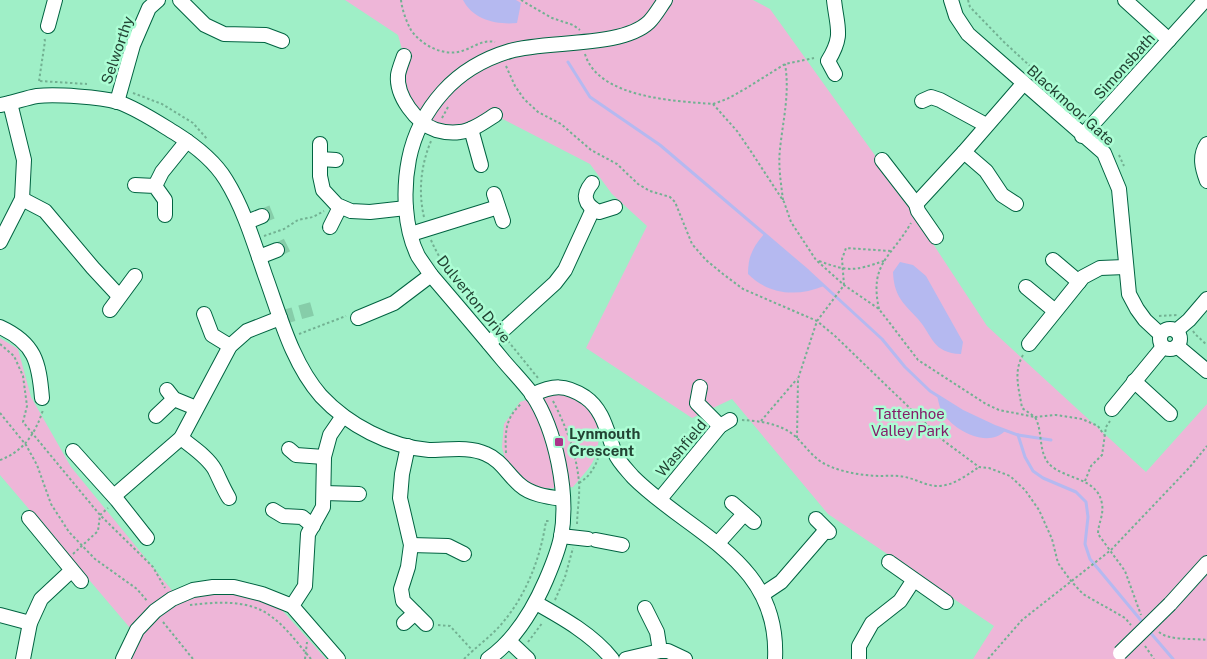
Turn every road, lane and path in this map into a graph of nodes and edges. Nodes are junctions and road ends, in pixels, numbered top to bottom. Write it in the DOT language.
graph roads {
  1 [pos="54,0"];
  2 [pos="180,0"];
  3 [pos="401,0"];
  4 [pos="521,0"];
  5 [pos="665,0"];
  6 [pos="834,0"];
  7 [pos="950,0"];
  8 [pos="1125,0"];
  9 [pos="1205,0"];
  10 [pos="149,3"];
  11 [pos="48,26"];
  12 [pos="1169,40"];
  13 [pos="282,41"];
  14 [pos="583,41"];
  15 [pos="503,53"];
  16 [pos="404,56"];
  17 [pos="821,60"];
  18 [pos="785,64"];
  19 [pos="835,74"];
  20 [pos="1023,84"];
  21 [pos="38,96"];
  22 [pos="922,101"];
  23 [pos="117,102"];
  24 [pos="5,104"];
  25 [pos="713,104"];
  26 [pos="495,115"];
  27 [pos="422,122"];
  28 [pos="986,125"];
  29 [pos="471,129"];
  30 [pos="1082,136"];
  31 [pos="187,141"];
  32 [pos="320,144"];
  33 [pos="1207,144"];
  34 [pos="964,152"];
  35 [pos="320,160"];
  36 [pos="336,160"];
  37 [pos="882,160"];
  38 [pos="481,165"];
  39 [pos="1207,181"];
  40 [pos="592,182"];
  41 [pos="134,185"];
  42 [pos="155,186"];
  43 [pos="22,199"];
  44 [pos="784,202"];
  45 [pos="1016,204"];
  46 [pos="339,206"];
  47 [pos="615,207"];
  48 [pos="406,208"];
  49 [pos="917,208"];
  50 [pos="593,209"];
  51 [pos="165,215"];
  52 [pos="262,216"];
  53 [pos="503,221"];
  54 [pos="247,222"];
  55 [pos="330,227"];
  56 [pos="410,234"];
  57 [pos="264,236"];
  58 [pos="1,237"];
  59 [pos="936,238"];
  60 [pos="277,250"];
  61 [pos="890,251"];
  62 [pos="259,257"];
  63 [pos="816,260"];
  64 [pos="1053,260"];
  65 [pos="884,261"];
  66 [pos="843,268"];
  67 [pos="1126,268"];
  68 [pos="431,275"];
  69 [pos="135,276"];
  70 [pos="1079,282"];
  71 [pos="844,285"];
  72 [pos="1026,288"];
  73 [pos="120,296"];
  74 [pos="1207,299"];
  75 [pos="110,310"];
  76 [pos="879,310"];
  77 [pos="1055,311"];
  78 [pos="204,314"];
  79 [pos="280,318"];
  80 [pos="358,318"];
  81 [pos="816,320"];
  82 [pos="0,327"];
  83 [pos="1176,331"];
  84 [pos="297,335"];
  85 [pos="1162,340"];
  86 [pos="489,343"];
  87 [pos="0,344"];
  88 [pos="1029,344"];
  89 [pos="230,346"];
  90 [pos="1177,346"];
  91 [pos="1207,371"];
  92 [pos="798,378"];
  93 [pos="1134,381"];
  94 [pos="700,387"];
  95 [pos="532,395"];
  96 [pos="42,398"];
  97 [pos="196,408"];
  98 [pos="1112,409"];
  99 [pos="0,413"];
  100 [pos="1170,414"];
  101 [pos="156,416"];
  102 [pos="343,416"];
  103 [pos="1035,417"];
  104 [pos="761,421"];
  105 [pos="725,423"];
  106 [pos="606,428"];
  107 [pos="34,434"];
  108 [pos="1104,435"];
  109 [pos="180,438"];
  110 [pos="797,438"];
  111 [pos="26,444"];
  112 [pos="408,446"];
  113 [pos="1207,446"];
  114 [pos="289,449"];
  115 [pos="73,451"];
  116 [pos="506,453"];
  117 [pos="324,457"];
  118 [pos="0,460"];
  119 [pos="979,466"];
  120 [pos="1085,481"];
  121 [pos="579,483"];
  122 [pos="324,493"];
  123 [pos="359,494"];
  124 [pos="116,498"];
  125 [pos="230,498"];
  126 [pos="563,499"];
  127 [pos="660,499"];
  128 [pos="732,503"];
  129 [pos="273,510"];
  130 [pos="100,515"];
  131 [pos="29,518"];
  132 [pos="816,519"];
  133 [pos="562,521"];
  134 [pos="312,526"];
  135 [pos="561,536"];
  136 [pos="148,538"];
  137 [pos="718,543"];
  138 [pos="411,545"];
  139 [pos="622,545"];
  140 [pos="448,546"];
  141 [pos="82,547"];
  142 [pos="1111,550"];
  143 [pos="464,554"];
  144 [pos="448,561"];
  145 [pos="889,562"];
  146 [pos="1207,563"];
  147 [pos="68,566"];
  148 [pos="913,580"];
  149 [pos="81,581"];
  150 [pos="1071,581"];
  151 [pos="763,594"];
  152 [pos="172,599"];
  153 [pos="536,602"];
  154 [pos="946,602"];
  155 [pos="186,606"];
  156 [pos="292,606"];
  157 [pos="645,608"];
  158 [pos="155,611"];
  159 [pos="415,612"];
  160 [pos="0,615"];
  161 [pos="1141,615"];
  162 [pos="1128,622"];
  163 [pos="404,623"];
  164 [pos="30,624"];
  165 [pos="426,624"];
  166 [pos="1154,628"];
  167 [pos="1207,640"];
  168 [pos="509,641"];
  169 [pos="1144,644"];
  170 [pos="473,651"];
  171 [pos="660,651"];
  172 [pos="1116,656"];
  173 [pos="23,659"];
  174 [pos="123,659"];
  175 [pos="193,659"];
  176 [pos="311,659"];
  177 [pos="338,659"];
  178 [pos="464,659"];
  179 [pos="488,659"];
  180 [pos="528,659"];
  181 [pos="612,659"];
  182 [pos="626,659"];
  183 [pos="685,659"];
  184 [pos="775,659"];
  185 [pos="859,659"];
  186 [pos="988,659"];
  187 [pos="1154,659"];
  1 -- 11 [label="street"];
  2 -- 13 [label="street"];
  3 -- 15 [label="path"];
  4 -- 14 [label="path"];
  5 -- 14 [label="street, Dulverton Drive"];
  6 -- 17 [label="street"];
  7 -- 20 [label="street, Blackmoor Gate"];
  8 -- 12 [label="street, Simonsbath"];
  9 -- 12 [label="street, Simonsbath"];
  10 -- 23 [label="street, Selworthy"];
  11 -- 21 [label="path"];
  12 -- 30 [label="street, Simonsbath"];
  14 -- 15 [label="street, Dulverton Drive"];
  14 -- 25 [label="path"];
  15 -- 27 [label="street, Dulverton Drive"];
  15 -- 81 [label="path"];
  16 -- 27 [label="street"];
  17 -- 18 [label="path"];
  17 -- 19 [label="street"];
  18 -- 25 [label="path"];
  18 -- 44 [label="path"];
  20 -- 28 [label="street"];
  20 -- 30 [label="street, Blackmoor Gate"];
  21 -- 23 [label="street"];
  21 -- 24 [label="street"];
  22 -- 28 [label="street"];
  23 -- 31 [label="street"];
  24 -- 43 [label="street"];
  25 -- 44 [label="path"];
  26 -- 29 [label="street"];
  27 -- 29 [label="street"];
  27 -- 48 [label="street, Dulverton Drive"];
  28 -- 34 [label="street"];
  29 -- 38 [label="street"];
  30 -- 67 [label="street, Blackmoor Gate"];
  31 -- 42 [label="street"];
  31 -- 54 [label="street"];
  32 -- 35 [label="street"];
  33 -- 39 [label="street"];
  34 -- 45 [label="street"];
  34 -- 49 [label="street"];
  35 -- 36 [label="street"];
  35 -- 46 [label="street"];
  37 -- 49 [label="street"];
  40 -- 50 [label="street"];
  41 -- 42 [label="street"];
  42 -- 51 [label="street"];
  43 -- 58 [label="street"];
  43 -- 73 [label="street"];
  44 -- 63 [label="path"];
  46 -- 48 [label="street"];
  46 -- 55 [label="street"];
  46 -- 57 [label="path"];
  47 -- 50 [label="street"];
  48 -- 56 [label="street, Dulverton Drive"];
  49 -- 59 [label="street"];
  49 -- 61 [label="path"];
  50 -- 86 [label="street"];
  52 -- 54 [label="street"];
  53 -- 56 [label="street"];
  54 -- 62 [label="street"];
  56 -- 68 [label="street, Dulverton Drive"];
  60 -- 62 [label="street"];
  61 -- 65 [label="path"];
  61 -- 66 [label="path"];
  62 -- 79 [label="street"];
  63 -- 66 [label="path"];
  63 -- 71 [label="path"];
  64 -- 70 [label="street"];
  65 -- 66 [label="path"];
  65 -- 76 [label="path"];
  66 -- 71 [label="path"];
  67 -- 70 [label="street"];
  67 -- 85 [label="street, Blackmoor Gate"];
  68 -- 80 [label="street"];
  68 -- 86 [label="street, Dulverton Drive"];
  69 -- 73 [label="street"];
  70 -- 77 [label="street"];
  71 -- 76 [label="path"];
  71 -- 81 [label="path"];
  72 -- 77 [label="street"];
  73 -- 75 [label="street"];
  74 -- 83 [label="street"];
  76 -- 103 [label="path"];
  77 -- 88 [label="street"];
  78 -- 89 [label="street"];
  79 -- 89 [label="street"];
  79 -- 102 [label="street"];
  80 -- 84 [label="path"];
  81 -- 92 [label="path"];
  81 -- 119 [label="path"];
  82 -- 96 [label="street"];
  83 -- 85 [label="street"];
  83 -- 90 [label="street"];
  85 -- 90 [label="street"];
  85 -- 93 [label="street"];
  86 -- 95 [label="street, Dulverton Drive"];
  87 -- 107 [label="path"];
  88 -- 103 [label="path"];
  89 -- 97 [label="street"];
  90 -- 91 [label="street"];
  92 -- 104 [label="path"];
  92 -- 110 [label="path"];
  93 -- 98 [label="street"];
  93 -- 100 [label="street"];
  94 -- 105 [label="street"];
  95 -- 106 [label="street"];
  95 -- 116 [label="path"];
  95 -- 126 [label="street, Dulverton Drive"];
  96 -- 107 [label="path"];
  97 -- 101 [label="street"];
  97 -- 109 [label="street"];
  98 -- 108 [label="path"];
  99 -- 111 [label="path"];
  102 -- 112 [label="street"];
  102 -- 117 [label="street"];
  103 -- 108 [label="path"];
  103 -- 120 [label="path"];
  104 -- 105 [label="path"];
  104 -- 110 [label="path"];
  105 -- 127 [label="street, Washfield"];
  106 -- 121 [label="path"];
  106 -- 127 [label="street"];
  107 -- 111 [label="path"];
  107 -- 130 [label="path"];
  108 -- 120 [label="path"];
  109 -- 124 [label="street"];
  109 -- 125 [label="street"];
  110 -- 119 [label="path"];
  111 -- 118 [label="path"];
  111 -- 141 [label="path"];
  112 -- 126 [label="street"];
  112 -- 138 [label="street"];
  113 -- 142 [label="path"];
  114 -- 117 [label="street"];
  115 -- 124 [label="street"];
  117 -- 122 [label="street"];
  119 -- 150 [label="path"];
  120 -- 142 [label="path"];
  122 -- 123 [label="street"];
  122 -- 134 [label="street"];
  124 -- 130 [label="path"];
  124 -- 136 [label="street"];
  126 -- 133 [label="street, Dulverton Drive"];
  127 -- 137 [label="street"];
  128 -- 137 [label="street"];
  129 -- 134 [label="street"];
  130 -- 141 [label="path"];
  130 -- 152 [label="path"];
  131 -- 147 [label="street"];
  132 -- 151 [label="street"];
  133 -- 135 [label="street, Dulverton Drive"];
  133 -- 170 [label="path"];
  134 -- 156 [label="street"];
  135 -- 139 [label="street"];
  135 -- 153 [label="street, Dulverton Drive"];
  137 -- 151 [label="street"];
  138 -- 140 [label="street"];
  138 -- 159 [label="street"];
  140 -- 143 [label="street"];
  140 -- 144 [label="street"];
  141 -- 147 [label="path"];
  141 -- 158 [label="path"];
  142 -- 150 [label="path"];
  142 -- 161 [label="path"];
  145 -- 148 [label="street"];
  146 -- 172 [label="street, bridge"];
  147 -- 149 [label="street"];
  147 -- 164 [label="street"];
  148 -- 154 [label="street"];
  148 -- 185 [label="street"];
  150 -- 162 [label="path"];
  150 -- 186 [label="path"];
  151 -- 184 [label="street"];
  152 -- 156 [label="street"];
  152 -- 158 [label="street"];
  153 -- 168 [label="street, Dulverton Drive"];
  153 -- 181 [label="street"];
  155 -- 176 [label="path"];
  156 -- 177 [label="street"];
  157 -- 171 [label="street"];
  158 -- 174 [label="street"];
  158 -- 175 [label="path"];
  159 -- 163 [label="street"];
  159 -- 165 [label="street"];
  160 -- 164 [label="street"];
  164 -- 173 [label="street"];
  165 -- 170 [label="path"];
  166 -- 167 [label="path"];
  168 -- 179 [label="street, Dulverton Drive"];
  168 -- 180 [label="street"];
  169 -- 187 [label="path"];
  170 -- 178 [label="path"];
  171 -- 182 [label="street"];
  171 -- 183 [label="street"];
}
